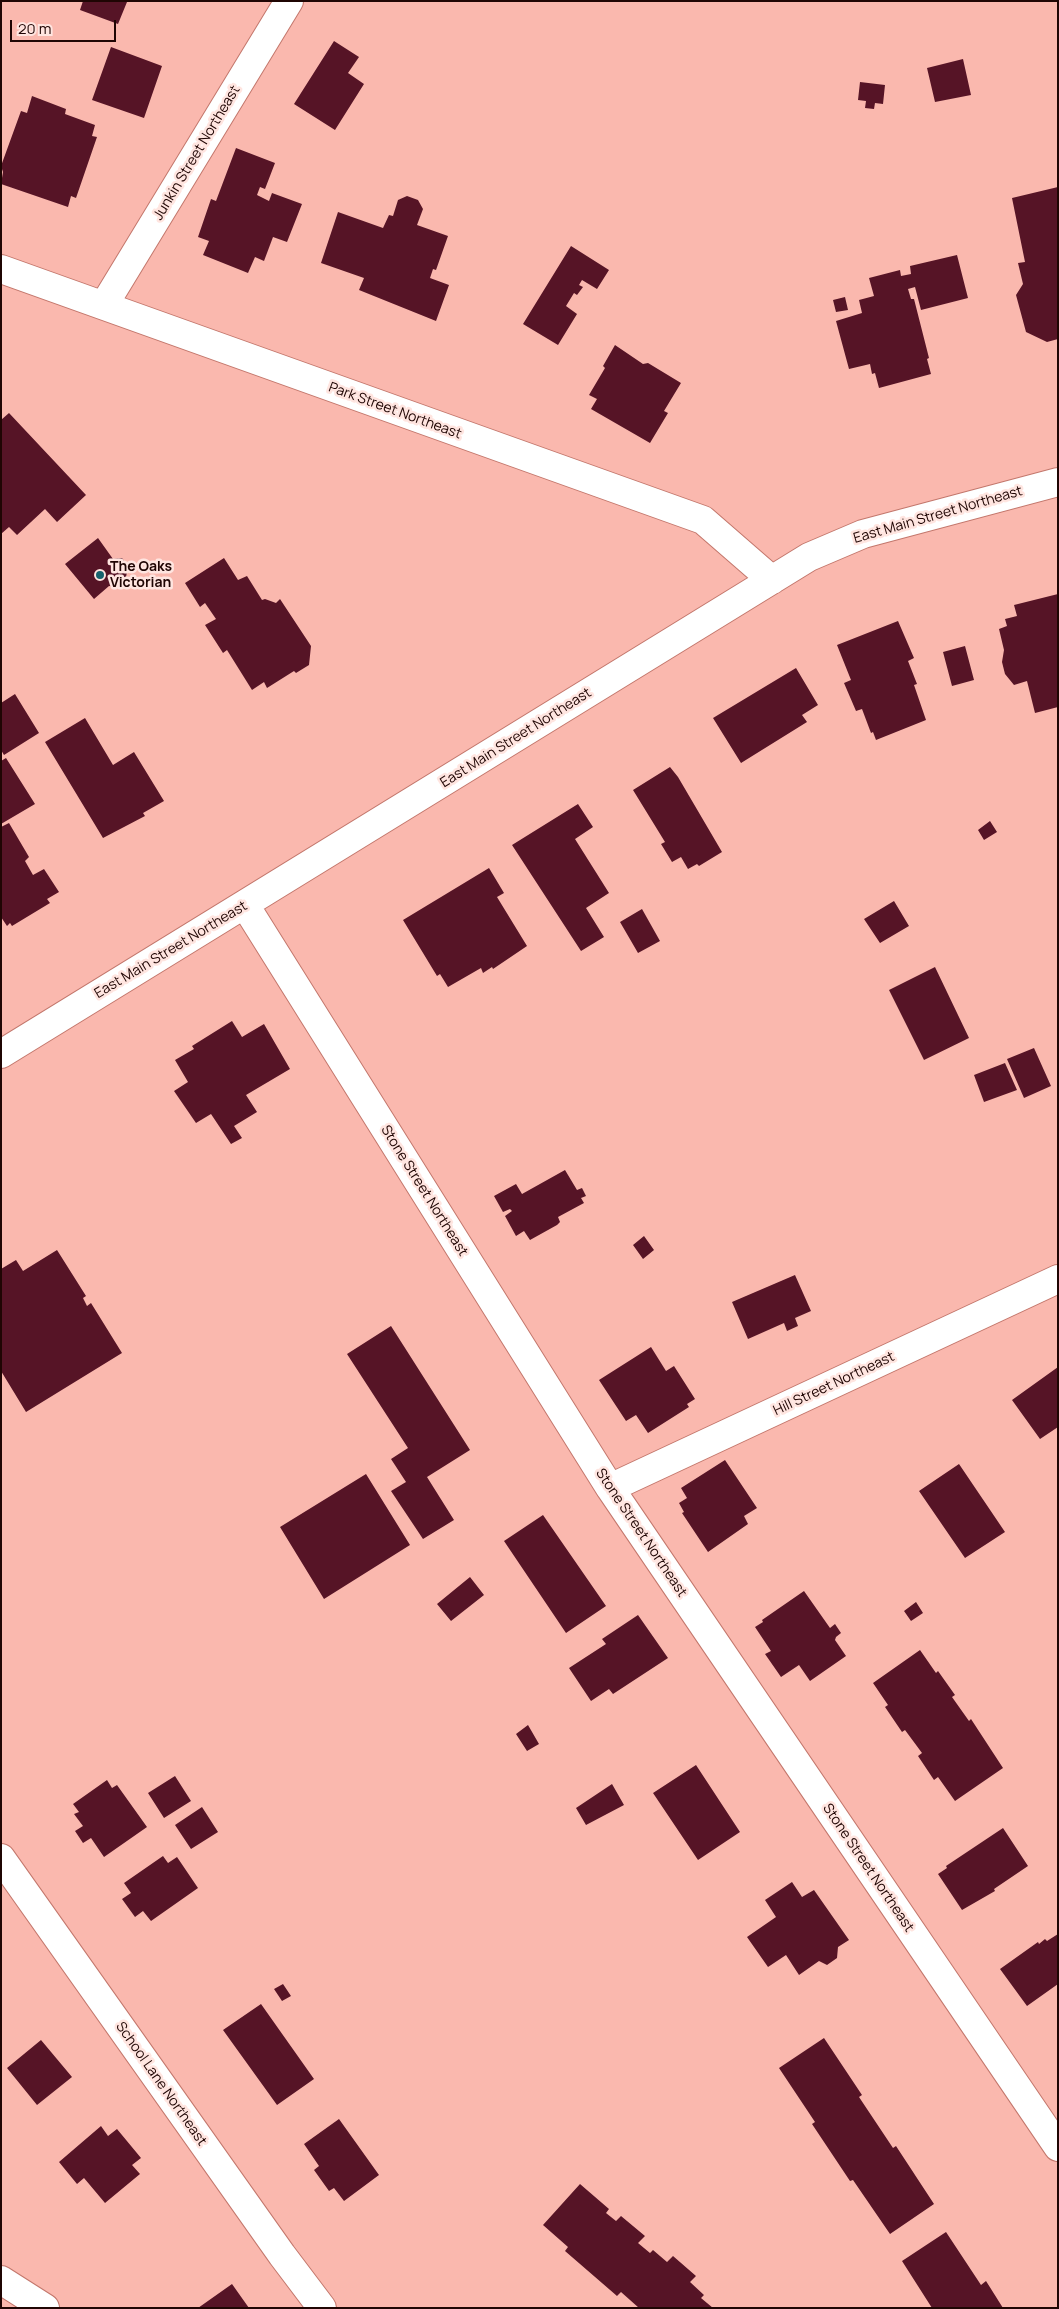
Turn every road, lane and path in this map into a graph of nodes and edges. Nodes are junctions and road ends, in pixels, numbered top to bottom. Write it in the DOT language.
graph roads {
  1 [pos="288,1"];
  2 [pos="1,269"];
  3 [pos="104,305"];
  4 [pos="1058,482"];
  5 [pos="772,580"];
  6 [pos="245,905"];
  7 [pos="1,1054"];
  8 [pos="1058,1279"];
  9 [pos="610,1488"];
  10 [pos="1,1858"];
  11 [pos="1058,2147"];
  12 [pos="1,2280"];
  13 [pos="45,2308"];
  14 [pos="322,2308"];
  1 -- 3 [label="street, Junkin Street Northeast"];
  2 -- 3 [label="street, Park Street Northeast"];
  3 -- 5 [label="street, Park Street Northeast"];
  4 -- 5 [label="street, East Main Street Northeast"];
  5 -- 6 [label="street, East Main Street Northeast"];
  6 -- 7 [label="street, East Main Street Northeast"];
  6 -- 9 [label="street, Stone Street Northeast"];
  8 -- 9 [label="street, Hill Street Northeast"];
  9 -- 11 [label="street, Stone Street Northeast"];
  10 -- 14 [label="street, School Lane Northeast"];
  12 -- 13 [label="street"];
}
